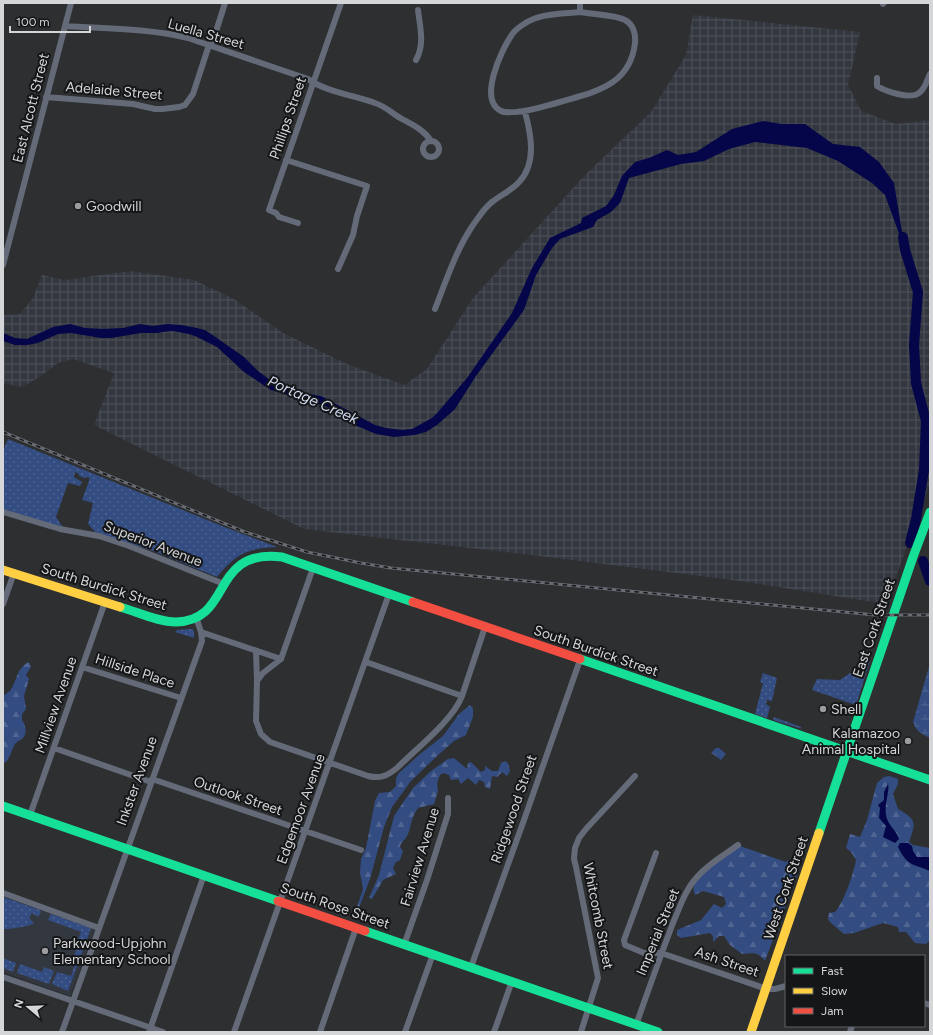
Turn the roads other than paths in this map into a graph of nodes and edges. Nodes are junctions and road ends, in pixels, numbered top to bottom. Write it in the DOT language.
graph roads {
  1 [pos="71,3"];
  2 [pos="226,3"];
  3 [pos="341,3"];
  4 [pos="580,3"];
  5 [pos="418,10"];
  6 [pos="580,12"];
  7 [pos="65,26"];
  8 [pos="209,45"];
  9 [pos="416,60"];
  10 [pos="930,74"];
  11 [pos="877,78"];
  12 [pos="313,83"];
  13 [pos="46,97"];
  14 [pos="525,112"];
  15 [pos="431,141"];
  16 [pos="286,160"];
  17 [pos="298,223"];
  18 [pos="3,265"];
  19 [pos="338,269"];
  20 [pos="436,309"];
  21 [pos="3,512"];
  22 [pos="930,512"];
  23 [pos="926,532"];
  24 [pos="313,568"];
  25 [pos="3,570"];
  26 [pos="14,573"];
  27 [pos="224,584"];
  28 [pos="390,594"];
  29 [pos="105,602"];
  30 [pos="3,604"];
  31 [pos="196,617"];
  32 [pos="485,627"];
  33 [pos="201,632"];
  34 [pos="256,650"];
  35 [pos="281,659"];
  36 [pos="580,660"];
  37 [pos="366,662"];
  38 [pos="82,667"];
  39 [pos="257,681"];
  40 [pos="462,696"];
  41 [pos="182,698"];
  42 [pos="54,748"];
  43 [pos="847,752"];
  44 [pos="330,763"];
  45 [pos="635,776"];
  46 [pos="930,780"];
  47 [pos="152,781"];
  48 [pos="448,798"];
  49 [pos="3,806"];
  50 [pos="30,815"];
  51 [pos="305,832"];
  52 [pos="738,844"];
  53 [pos="127,849"];
  54 [pos="361,850"];
  55 [pos="656,852"];
  56 [pos="204,875"];
  57 [pos="3,893"];
  58 [pos="281,902"];
  59 [pos="99,928"];
  60 [pos="356,928"];
  61 [pos="404,945"];
  62 [pos="661,953"];
  63 [pos="433,954"];
  64 [pos="471,967"];
  65 [pos="3,977"];
  66 [pos="512,981"];
  67 [pos="785,986"];
  68 [pos="767,988"];
  69 [pos="73,1002"];
  70 [pos="589,1008"];
  71 [pos="636,1024"];
  72 [pos="149,1030"];
  73 [pos="62,1032"];
  74 [pos="163,1032"];
  75 [pos="234,1032"];
  76 [pos="320,1032"];
  77 [pos="406,1032"];
  78 [pos="494,1032"];
  79 [pos="581,1032"];
  80 [pos="658,1032"];
  81 [pos="752,1032"];
  1 -- 7 [label="street, East Alcott Street"];
  2 -- 8 [label="street"];
  3 -- 12 [label="street, Phillips Street"];
  4 -- 6 [label="street"];
  5 -- 9 [label="street"];
  6 -- 14 [label="street"];
  6 -- 14 [label="street"];
  7 -- 8 [label="street, Luella Street"];
  7 -- 13 [label="street, East Alcott Street"];
  8 -- 12 [label="street, Luella Street"];
  8 -- 13 [label="street, Adelaide Street"];
  10 -- 11 [label="street"];
  12 -- 15 [label="street, Luella Street"];
  12 -- 16 [label="street, Phillips Street"];
  13 -- 18 [label="street, East Alcott Street"];
  14 -- 20 [label="street"];
  16 -- 17 [label="street, Phillips Street"];
  16 -- 19 [label="street"];
  21 -- 27 [label="street, Superior Avenue"];
  22 -- 23 [label="street, East Cork Street"];
  23 -- 43 [label="street, East Cork Street"];
  24 -- 27 [label="street, South Burdick Street"];
  24 -- 28 [label="street, South Burdick Street"];
  24 -- 35 [label="street"];
  25 -- 26 [label="street, South Burdick Street"];
  26 -- 29 [label="street, South Burdick Street"];
  26 -- 30 [label="street"];
  27 -- 31 [label="street"];
  28 -- 32 [label="street, South Burdick Street"];
  28 -- 37 [label="street, Edgemoor Avenue"];
  29 -- 31 [label="street, South Burdick Street"];
  29 -- 38 [label="street, Millview Avenue"];
  31 -- 33 [label="street, Inkster Avenue"];
  32 -- 36 [label="street, South Burdick Street"];
  32 -- 40 [label="street"];
  33 -- 34 [label="street"];
  33 -- 41 [label="street, Inkster Avenue"];
  34 -- 35 [label="street"];
  34 -- 39 [label="street"];
  35 -- 39 [label="street"];
  36 -- 43 [label="street, South Burdick Street"];
  36 -- 64 [label="street, Ridgewood Street"];
  37 -- 40 [label="street"];
  37 -- 44 [label="street, Edgemoor Avenue"];
  38 -- 41 [label="street, Hillside Place"];
  38 -- 42 [label="street, Millview Avenue"];
  39 -- 44 [label="street"];
  40 -- 44 [label="street"];
  41 -- 47 [label="street, Inkster Avenue"];
  42 -- 47 [label="street, Outlook Street"];
  42 -- 50 [label="street, Millview Avenue"];
  43 -- 46 [label="street, South Burdick Street"];
  43 -- 68 [label="street, West Cork Street"];
  44 -- 51 [label="street, Edgemoor Avenue"];
  45 -- 70 [label="street, Whitcomb Street"];
  47 -- 51 [label="street, Outlook Street"];
  47 -- 53 [label="street, Inkster Avenue"];
  48 -- 61 [label="street, Fairview Avenue"];
  49 -- 50 [label="street, South Rose Street"];
  50 -- 53 [label="street, South Rose Street"];
  51 -- 54 [label="street, Outlook Street"];
  51 -- 58 [label="street, Edgemoor Avenue"];
  52 -- 62 [label="street, Imperial Street"];
  53 -- 56 [label="street, South Rose Street"];
  53 -- 59 [label="street, Inkster Avenue"];
  55 -- 62 [label="street, Ash Street"];
  56 -- 58 [label="street, South Rose Street"];
  56 -- 72 [label="street"];
  57 -- 59 [label="street"];
  58 -- 60 [label="street, South Rose Street"];
  58 -- 75 [label="street, Edgemoor Avenue"];
  59 -- 69 [label="street, Inkster Avenue"];
  60 -- 61 [label="street, South Rose Street"];
  60 -- 76 [label="street"];
  61 -- 63 [label="street, South Rose Street"];
  62 -- 68 [label="street, Ash Street"];
  62 -- 71 [label="street, Imperial Street"];
  63 -- 64 [label="street, South Rose Street"];
  63 -- 77 [label="street"];
  64 -- 66 [label="street, South Rose Street"];
  65 -- 69 [label="street"];
  66 -- 70 [label="street, South Rose Street"];
  66 -- 78 [label="street"];
  67 -- 68 [label="street, Ash Street"];
  68 -- 81 [label="street, West Cork Street"];
  69 -- 72 [label="street"];
  69 -- 73 [label="street, Inkster Avenue"];
  70 -- 71 [label="street, South Rose Street"];
  70 -- 79 [label="street, Whitcomb Street"];
  71 -- 80 [label="street, South Rose Street"];
  72 -- 74 [label="street"];
}
